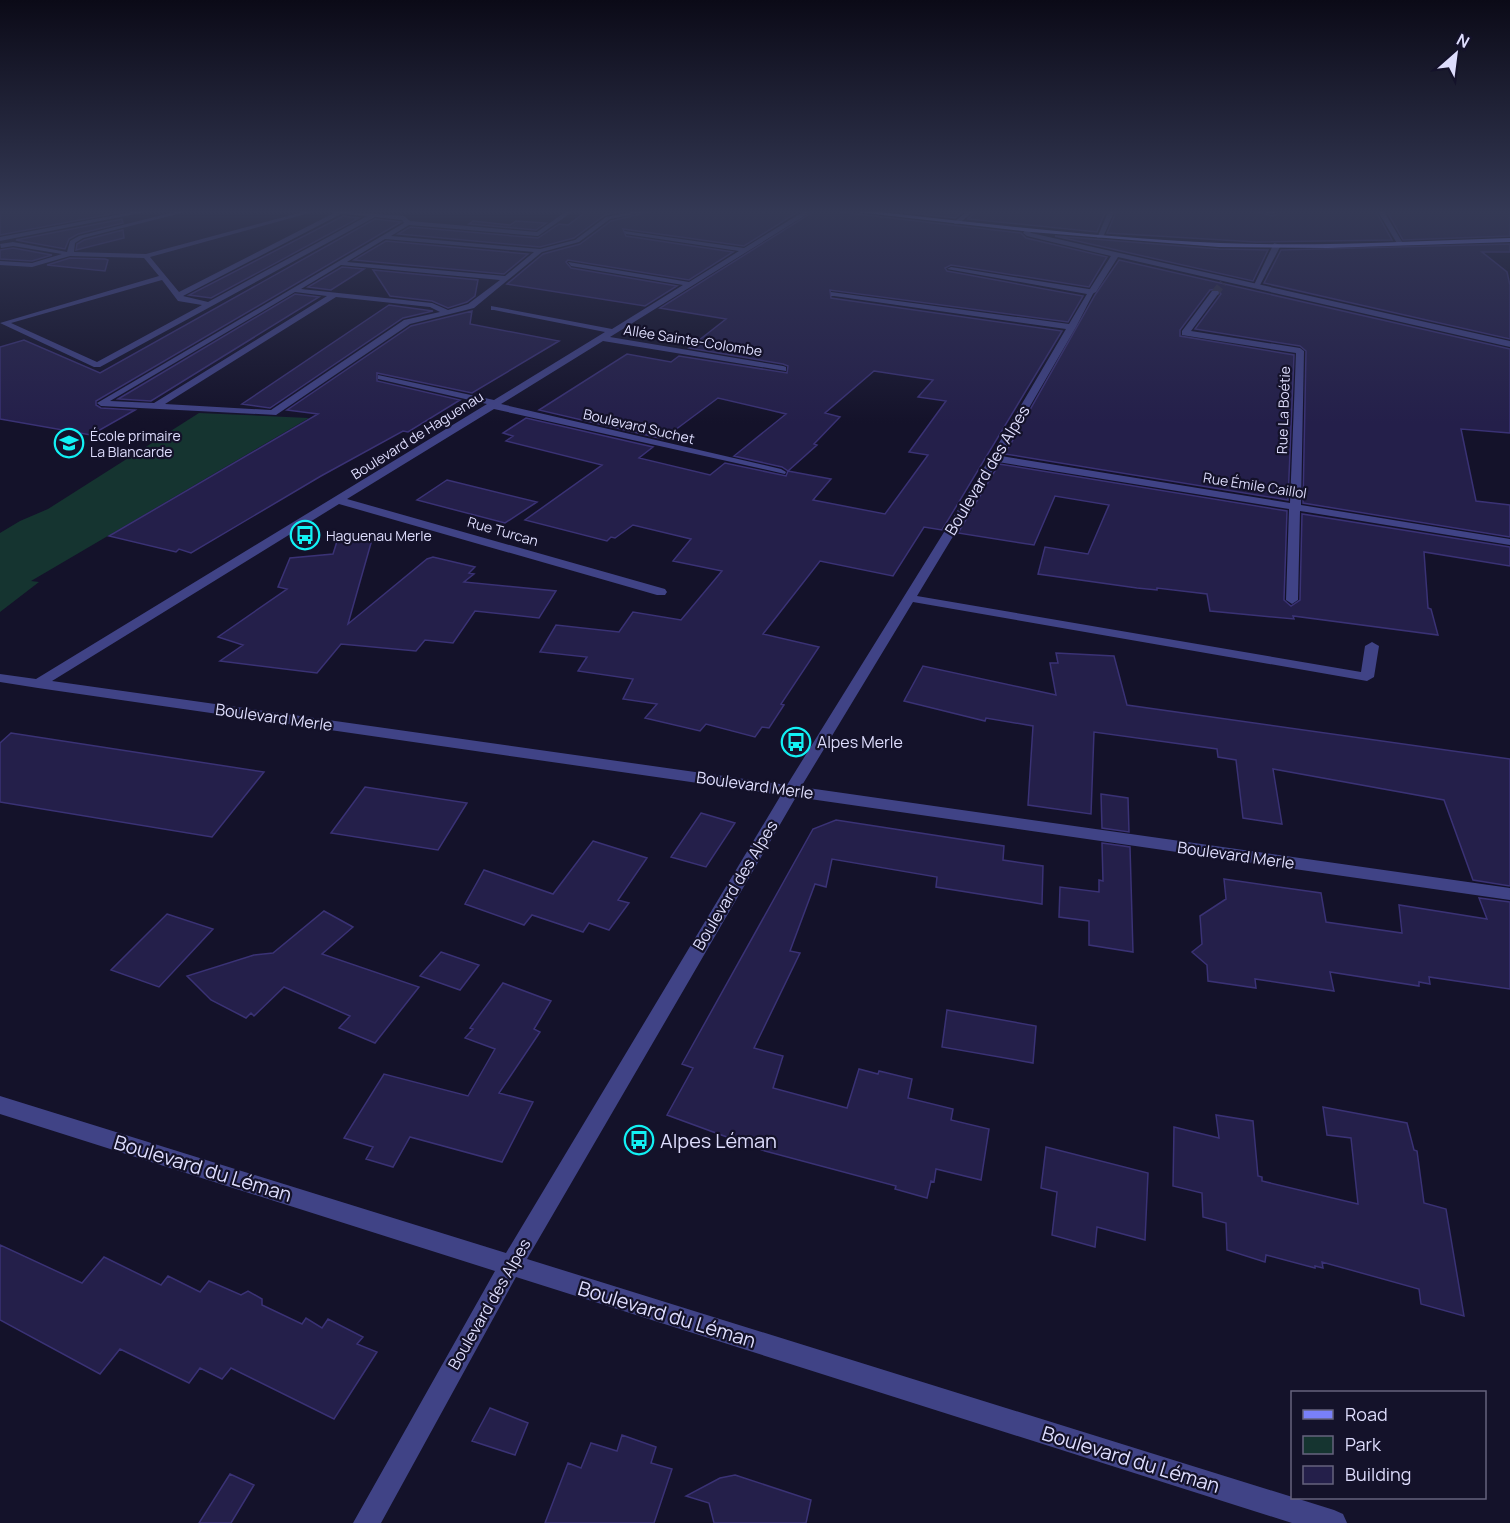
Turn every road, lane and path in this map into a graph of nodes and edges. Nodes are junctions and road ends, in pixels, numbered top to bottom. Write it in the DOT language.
graph roads {
  1 [pos="150,281"];
  2 [pos="168,281"];
  3 [pos="207,281"];
  4 [pos="252,281"];
  5 [pos="310,281"];
  6 [pos="502,281"];
  7 [pos="672,281"];
  8 [pos="694,281"];
  9 [pos="1025,281"];
  10 [pos="1099,281"];
  11 [pos="1231,281"];
  12 [pos="1258,281"];
  13 [pos="689,284"];
  14 [pos="1256,285"];
  15 [pos="294,290"];
  16 [pos="1092,292"];
  17 [pos="1215,293"];
  18 [pos="335,294"];
  19 [pos="834,294"];
  20 [pos="180,295"];
  21 [pos="209,304"];
  22 [pos="494,308"];
  23 [pos="447,312"];
  24 [pos="1072,327"];
  25 [pos="611,331"];
  26 [pos="599,338"];
  27 [pos="1510,344"];
  28 [pos="783,369"];
  29 [pos="381,377"];
  30 [pos="493,404"];
  31 [pos="156,406"];
  32 [pos="995,458"];
  33 [pos="780,472"];
  34 [pos="337,500"];
  35 [pos="1294,506"];
  36 [pos="1510,542"];
  37 [pos="661,592"];
  38 [pos="909,598"];
  39 [pos="1292,600"];
  40 [pos="1372,646"];
  41 [pos="0,678"];
  42 [pos="38,684"];
  43 [pos="791,791"];
  44 [pos="1510,894"];
  45 [pos="0,1105"];
  46 [pos="511,1265"];
  47 [pos="366,1523"];
  48 [pos="1334,1523"];
  1 -- 21 [label="lane"];
  2 -- 20 [label="lane"];
  3 -- 20 [label="lane"];
  4 -- 21 [label="lane"];
  5 -- 15 [label="lane"];
  6 -- 23 [label="lane"];
  7 -- 13 [label="street"];
  8 -- 13 [label="street, Boulevard de Haguenau"];
  9 -- 16 [label="street"];
  10 -- 16 [label="street, Boulevard des Alpes"];
  11 -- 14 [label="street"];
  12 -- 14 [label="street"];
  13 -- 25 [label="street, Boulevard de Haguenau"];
  14 -- 27 [label="street"];
  15 -- 18 [label="lane"];
  15 -- 31 [label="lane"];
  16 -- 24 [label="street, Boulevard des Alpes"];
  17 -- 35 [label="street, Rue La Boétie"];
  18 -- 23 [label="lane"];
  18 -- 31 [label="lane"];
  19 -- 24 [label="street"];
  20 -- 21 [label="lane"];
  22 -- 25 [label="street"];
  23 -- 31 [label="lane"];
  24 -- 32 [label="street, Boulevard des Alpes"];
  25 -- 26 [label="street, Boulevard de Haguenau"];
  26 -- 28 [label="street, Allée Sainte-Colombe"];
  26 -- 30 [label="street, Boulevard de Haguenau"];
  29 -- 30 [label="street, Boulevard Suchet"];
  30 -- 33 [label="street, Boulevard Suchet"];
  30 -- 34 [label="street, Boulevard de Haguenau"];
  32 -- 35 [label="street, Rue Émile Caillol"];
  32 -- 38 [label="street, Boulevard des Alpes"];
  34 -- 37 [label="street, Rue Turcan"];
  34 -- 42 [label="street, Boulevard de Haguenau"];
  35 -- 36 [label="street, Rue Émile Caillol"];
  35 -- 39 [label="street, Rue La Boétie"];
  38 -- 40 [label="street"];
  38 -- 43 [label="street, Boulevard des Alpes"];
  41 -- 42 [label="street, Boulevard Merle"];
  42 -- 43 [label="street, Boulevard Merle"];
  43 -- 44 [label="street, Boulevard Merle"];
  43 -- 46 [label="street, Boulevard des Alpes"];
  45 -- 46 [label="street, Boulevard du Léman"];
  46 -- 47 [label="street, Boulevard des Alpes"];
  46 -- 48 [label="street, Boulevard du Léman"];
}
